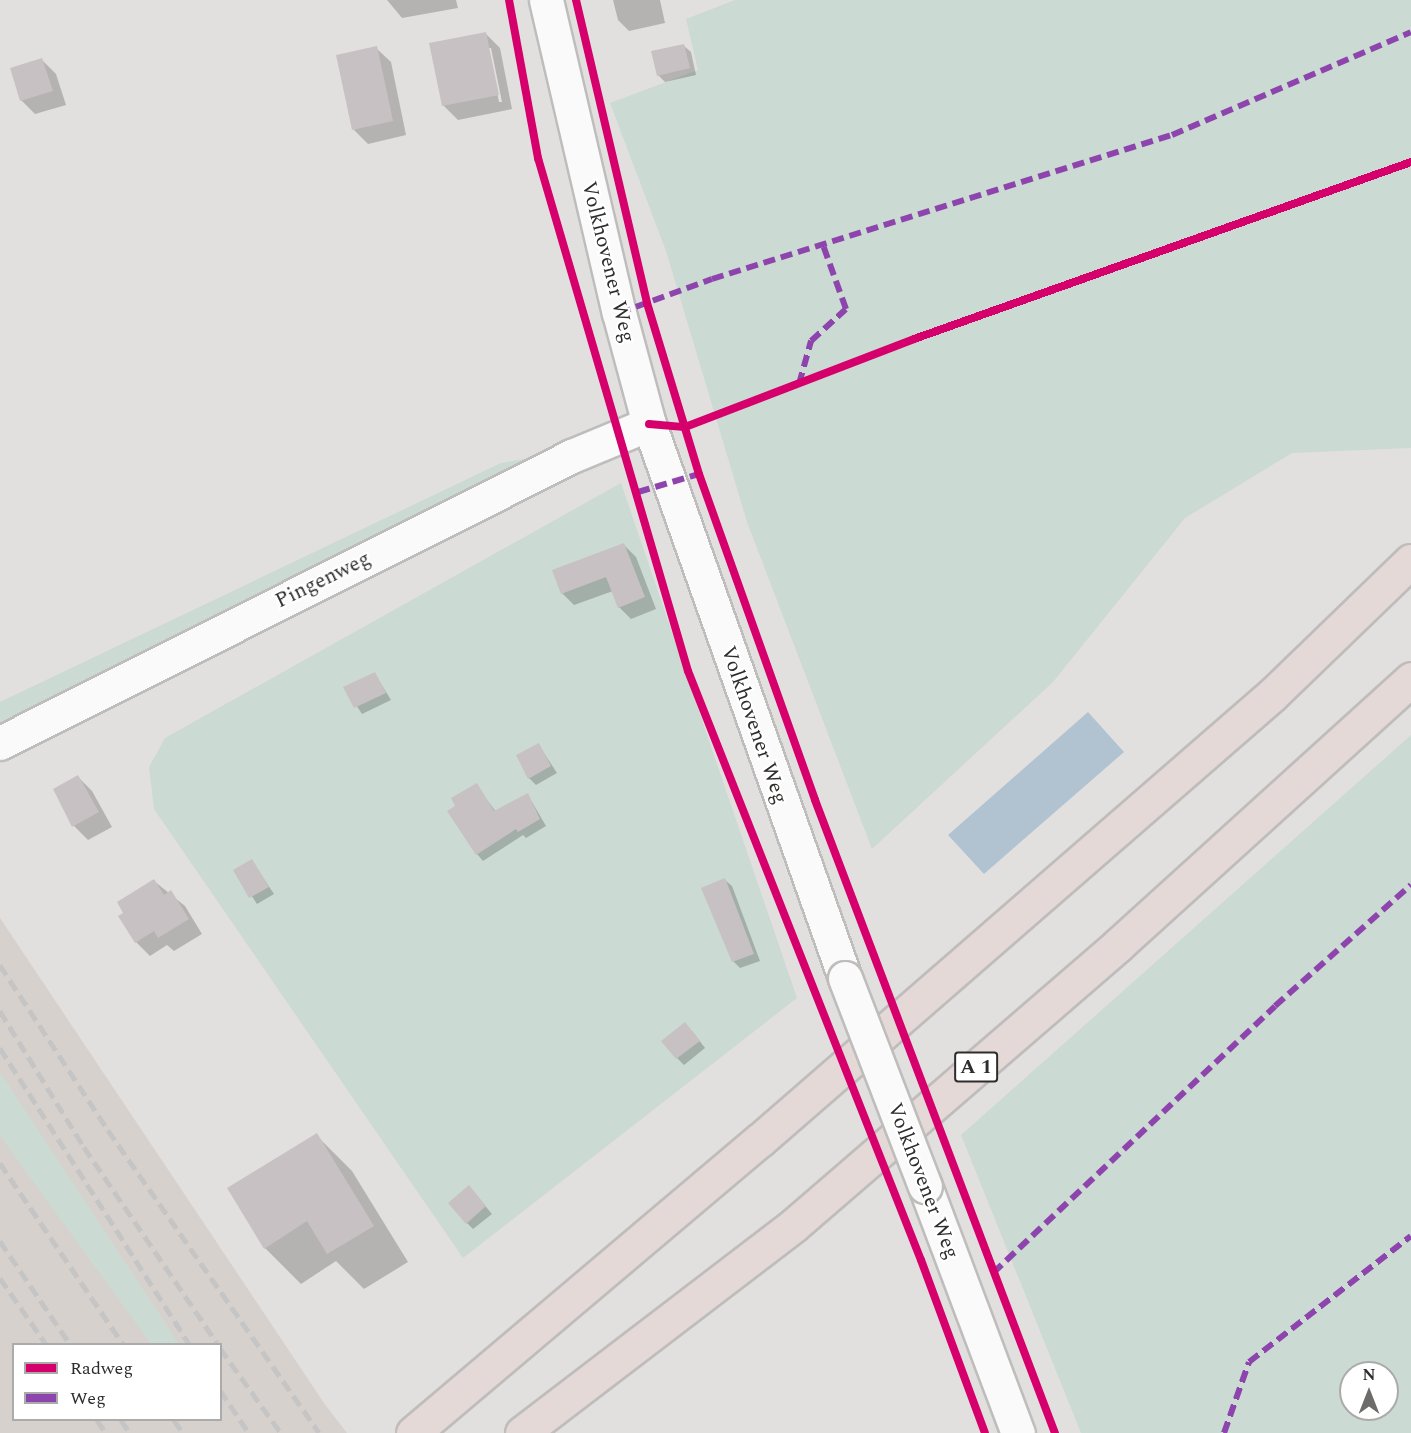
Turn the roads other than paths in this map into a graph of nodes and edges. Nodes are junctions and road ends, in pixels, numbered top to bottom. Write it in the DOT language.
graph roads {
  1 [pos="546,0"];
  2 [pos="649,424"];
  3 [pos="1411,561"];
  4 [pos="1411,679"];
  5 [pos="0,743"];
  6 [pos="413,1433"];
  7 [pos="522,1433"];
  8 [pos="1018,1433"];
  1 -- 2 [label="street, Volkhovener Weg"];
  2 -- 5 [label="street, Pingenweg"];
  2 -- 8 [label="street, Volkhovener Weg, bridge"];
  3 -- 6 [label="highway"];
  4 -- 7 [label="highway, A 1"];
}
